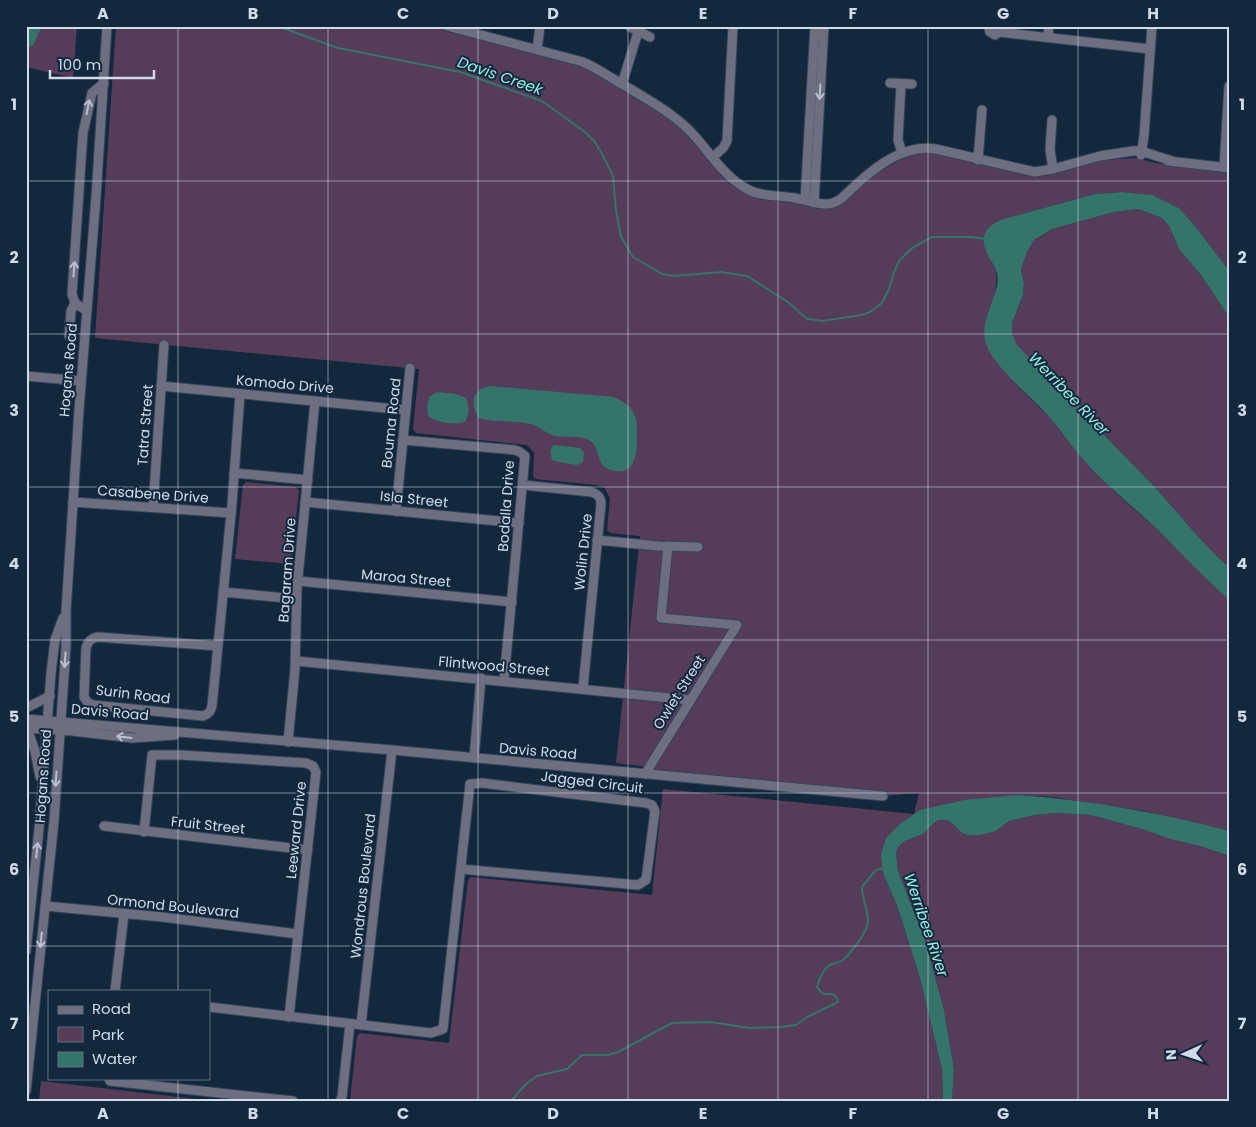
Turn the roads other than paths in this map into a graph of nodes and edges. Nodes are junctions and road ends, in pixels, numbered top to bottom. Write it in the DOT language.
graph roads {
  1 [pos="107,26"];
  2 [pos="447,26"];
  3 [pos="540,26"];
  4 [pos="733,26"];
  5 [pos="815,26"];
  6 [pos="824,26"];
  7 [pos="988,26"];
  8 [pos="1049,26"];
  9 [pos="1146,26"];
  10 [pos="1152,26"];
  11 [pos="461,28"];
  12 [pos="634,30"];
  13 [pos="650,37"];
  14 [pos="1048,38"];
  15 [pos="1147,49"];
  16 [pos="537,50"];
  17 [pos="817,66"];
  18 [pos="104,83"];
  19 [pos="890,83"];
  20 [pos="622,84"];
  21 [pos="901,84"];
  22 [pos="912,84"];
  23 [pos="1229,86"];
  24 [pos="982,110"];
  25 [pos="1052,120"];
  26 [pos="1141,152"];
  27 [pos="902,153"];
  28 [pos="713,157"];
  29 [pos="978,160"];
  30 [pos="1227,167"];
  31 [pos="1053,169"];
  32 [pos="810,201"];
  33 [pos="76,303"];
  34 [pos="87,312"];
  35 [pos="69,336"];
  36 [pos="164,345"];
  37 [pos="410,368"];
  38 [pos="26,376"];
  39 [pos="81,381"];
  40 [pos="161,386"];
  41 [pos="240,394"];
  42 [pos="315,401"];
  43 [pos="406,410"];
  44 [pos="403,440"];
  45 [pos="234,473"];
  46 [pos="308,480"];
  47 [pos="523,486"];
  48 [pos="73,502"];
  49 [pos="305,502"];
  50 [pos="153,507"];
  51 [pos="396,511"];
  52 [pos="231,513"];
  53 [pos="519,523"];
  54 [pos="597,540"];
  55 [pos="668,546"];
  56 [pos="698,546"];
  57 [pos="298,581"];
  58 [pos="223,592"];
  59 [pos="297,599"];
  60 [pos="512,602"];
  61 [pos="66,611"];
  62 [pos="218,646"];
  63 [pos="296,661"];
  64 [pos="481,678"];
  65 [pos="504,680"];
  66 [pos="583,688"];
  67 [pos="50,696"];
  68 [pos="690,700"];
  69 [pos="26,708"];
  70 [pos="26,719"];
  71 [pos="47,726"];
  72 [pos="60,726"];
  73 [pos="27,728"];
  74 [pos="288,742"];
  75 [pos="392,750"];
  76 [pos="474,758"];
  77 [pos="644,774"];
  78 [pos="41,784"];
  79 [pos="883,796"];
  80 [pos="104,826"];
  81 [pos="144,832"];
  82 [pos="308,850"];
  83 [pos="461,869"];
  84 [pos="29,900"];
  85 [pos="45,906"];
  86 [pos="124,914"];
  87 [pos="28,919"];
  88 [pos="298,934"];
  89 [pos="26,951"];
  90 [pos="115,990"];
  91 [pos="210,1007"];
  92 [pos="289,1017"];
  93 [pos="350,1024"];
  94 [pos="361,1025"];
  95 [pos="110,1080"];
  96 [pos="26,1091"];
  97 [pos="293,1101"];
  98 [pos="340,1101"];
  1 -- 18 [label="street, Hogans Road"];
  2 -- 11 [label="street"];
  3 -- 16 [label="street"];
  4 -- 28 [label="street"];
  5 -- 17 [label="street"];
  6 -- 17 [label="street"];
  7 -- 14 [label="street"];
  8 -- 14 [label="street"];
  9 -- 15 [label="street"];
  10 -- 15 [label="street"];
  11 -- 16 [label="street"];
  12 -- 13 [label="street"];
  12 -- 20 [label="street"];
  14 -- 15 [label="street"];
  15 -- 26 [label="street"];
  16 -- 20 [label="street"];
  17 -- 32 [label="street"];
  33 -- 18 [label="street, one-way"];
  18 -- 34 [label="street, Hogans Road"];
  19 -- 21 [label="street"];
  20 -- 28 [label="street"];
  21 -- 22 [label="street"];
  21 -- 27 [label="street"];
  23 -- 30 [label="street"];
  24 -- 29 [label="street"];
  25 -- 31 [label="street"];
  26 -- 30 [label="street"];
  26 -- 31 [label="street"];
  27 -- 29 [label="street"];
  27 -- 32 [label="street"];
  28 -- 32 [label="street"];
  29 -- 31 [label="street"];
  33 -- 34 [label="street, Hogans Road"];
  33 -- 35 [label="street"];
  34 -- 39 [label="street, Hogans Road"];
  36 -- 40 [label="street, Tatra Street"];
  37 -- 43 [label="street, Bouma Road"];
  38 -- 39 [label="street"];
  39 -- 48 [label="street, Hogans Road"];
  40 -- 41 [label="street, Komodo Drive"];
  40 -- 50 [label="street, Tatra Street"];
  41 -- 42 [label="street, Komodo Drive"];
  41 -- 45 [label="street, Surin Road"];
  42 -- 43 [label="street, Komodo Drive"];
  42 -- 46 [label="street, Bagaram Drive"];
  43 -- 44 [label="street, Bouma Road"];
  44 -- 47 [label="street, Bodalla Drive"];
  44 -- 51 [label="street, Bouma Road"];
  45 -- 46 [label="street"];
  45 -- 52 [label="street, Surin Road"];
  46 -- 49 [label="street, Bagaram Drive"];
  47 -- 53 [label="street, Bodalla Drive"];
  47 -- 54 [label="street, Wolin Drive"];
  48 -- 50 [label="street, Casabene Drive"];
  48 -- 61 [label="street, Hogans Road"];
  49 -- 51 [label="street, Isla Street"];
  49 -- 57 [label="street, Bagaram Drive"];
  50 -- 52 [label="street, Casabene Drive"];
  51 -- 53 [label="street, Isla Street"];
  52 -- 58 [label="street, Surin Road"];
  53 -- 60 [label="street, Bodalla Drive"];
  54 -- 55 [label="street"];
  54 -- 66 [label="street, Wolin Drive"];
  55 -- 56 [label="street"];
  55 -- 68 [label="street, Owlet Street"];
  57 -- 59 [label="street, Bagaram Drive"];
  57 -- 60 [label="street, Maroa Street"];
  58 -- 59 [label="street"];
  58 -- 62 [label="street, Surin Road"];
  59 -- 63 [label="street, Bagaram Drive"];
  60 -- 65 [label="street, Bodalla Drive"];
  61 -- 67 [label="street, Hogans Road"];
  61 -- 72 [label="street, Hogans Road, one-way"];
  62 -- 62 [label="street, Surin Road"];
  63 -- 64 [label="street, Flintwood Street"];
  63 -- 74 [label="street, Bagaram Drive"];
  64 -- 65 [label="street, Flintwood Street"];
  64 -- 76 [label="street"];
  65 -- 66 [label="street, Flintwood Street"];
  66 -- 68 [label="street, Flintwood Street"];
  67 -- 69 [label="street"];
  67 -- 71 [label="street, Hogans Road"];
  68 -- 77 [label="street, Owlet Street"];
  70 -- 71 [label="street, Davis Road"];
  71 -- 72 [label="street, Davis Road"];
  71 -- 73 [label="street, Davis Road"];
  71 -- 78 [label="street, Hogans Road"];
  72 -- 74 [label="street, Davis Road"];
  72 -- 85 [label="street, Hogans Road, one-way"];
  73 -- 78 [label="street"];
  74 -- 75 [label="street, Davis Road"];
  75 -- 76 [label="street, Davis Road"];
  75 -- 94 [label="street, Wondrous Boulevard"];
  76 -- 77 [label="street, Davis Road"];
  77 -- 79 [label="street, Davis Road"];
  84 -- 78 [label="street, Hogans Road, one-way"];
  80 -- 81 [label="street, Fruit Street"];
  81 -- 82 [label="street, Fruit Street"];
  81 -- 82 [label="street, Leeward Drive"];
  82 -- 88 [label="street, Leeward Drive"];
  83 -- 83 [label="street, Jagged Circuit"];
  83 -- 94 [label="street, Jagged Circuit"];
  84 -- 87 [label="street, Hogans Road"];
  85 -- 86 [label="street, Ormond Boulevard"];
  85 -- 96 [label="street, Hogans Road, one-way"];
  86 -- 88 [label="street, Ormond Boulevard"];
  86 -- 90 [label="street"];
  87 -- 89 [label="street, Hogans Road"];
  88 -- 92 [label="street, Leeward Drive"];
  91 -- 92 [label="street, Jagged Circuit"];
  92 -- 93 [label="street, Jagged Circuit"];
  93 -- 94 [label="street, Jagged Circuit"];
  93 -- 98 [label="street"];
  95 -- 97 [label="street"];
}
